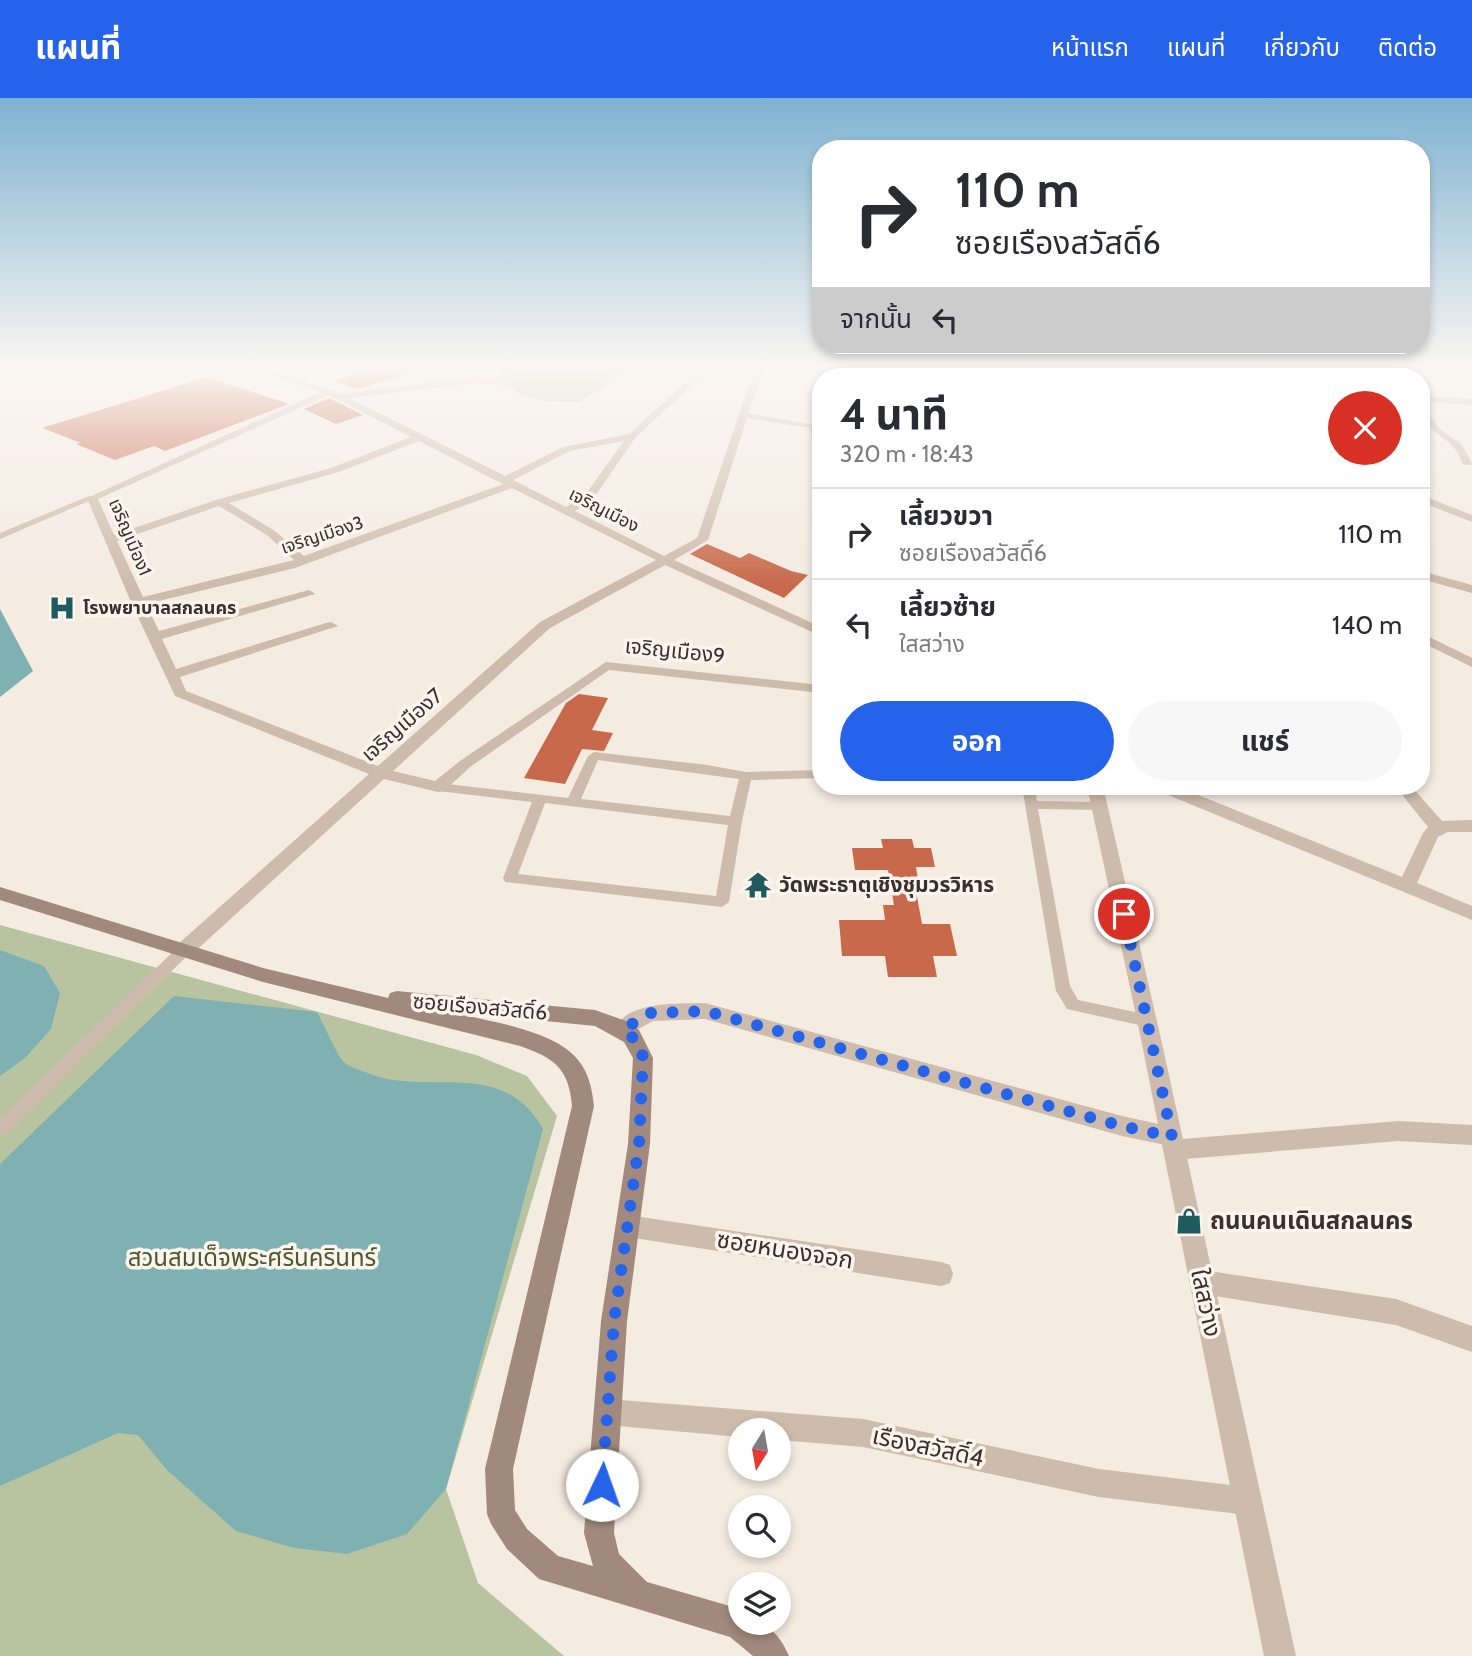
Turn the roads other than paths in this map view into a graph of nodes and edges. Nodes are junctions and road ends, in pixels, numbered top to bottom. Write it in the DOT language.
graph roads {
  1 [pos="223,442"];
  2 [pos="408,442"];
  3 [pos="429,442"];
  4 [pos="603,442"];
  5 [pos="628,442"];
  6 [pos="735,442"];
  7 [pos="1452,442"];
  8 [pos="1467,463"];
  9 [pos="508,482"];
  10 [pos="92,498"];
  11 [pos="220,502"];
  12 [pos="1430,502"];
  13 [pos="567,511"];
  14 [pos="1472,519"];
  15 [pos="0,536"];
  16 [pos="110,540"];
  17 [pos="302,561"];
  18 [pos="666,561"];
  19 [pos="1430,577"];
  20 [pos="1472,589"];
  21 [pos="309,594"];
  22 [pos="137,602"];
  23 [pos="331,626"];
  24 [pos="812,628"];
  25 [pos="153,637"];
  26 [pos="1430,642"];
  27 [pos="1472,663"];
  28 [pos="172,675"];
  29 [pos="812,688"];
  30 [pos="378,772"];
  31 [pos="812,774"];
  32 [pos="746,776"];
  33 [pos="439,787"];
  34 [pos="1029,795"];
  35 [pos="1184,795"];
  36 [pos="1411,795"];
  37 [pos="1097,796"];
  38 [pos="539,801"];
  39 [pos="572,804"];
  40 [pos="1032,805"];
  41 [pos="735,821"];
  42 [pos="1472,826"];
  43 [pos="1439,829"];
  44 [pos="1407,886"];
  45 [pos="0,893"];
  46 [pos="1472,913"];
  47 [pos="184,950"];
  48 [pos="334,993"];
  49 [pos="1147,1021"];
  50 [pos="624,1029"];
  51 [pos="0,1129"];
  52 [pos="1472,1135"];
  53 [pos="1173,1143"];
  54 [pos="628,1226"];
  55 [pos="941,1274"];
  56 [pos="1202,1282"];
  57 [pos="1472,1339"];
  58 [pos="607,1412"];
  59 [pos="1248,1501"];
  60 [pos="646,1598"];
  61 [pos="773,1656"];
  62 [pos="1280,1656"];
  1 -- 10 [label="street, เจริญเมือง1"];
  2 -- 11 [label="street"];
  3 -- 9 [label="street, เจริญเมือง"];
  4 -- 9 [label="street, เจริญเมือง3"];
  5 -- 13 [label="street"];
  6 -- 18 [label="street, เจริญเมือง7"];
  7 -- 8 [label="street"];
  9 -- 13 [label="street, เจริญเมือง"];
  9 -- 17 [label="street, เจริญเมือง3"];
  10 -- 15 [label="lane"];
  10 -- 16 [label="street, เจริญเมือง1"];
  11 -- 16 [label="street"];
  11 -- 17 [label="street"];
  12 -- 14 [label="street"];
  13 -- 18 [label="street, เจริญเมือง"];
  16 -- 22 [label="street, เจริญเมือง1"];
  17 -- 22 [label="street, เจริญเมือง3"];
  18 -- 24 [label="street, เจริญเมือง"];
  18 -- 30 [label="street, เจริญเมือง7"];
  19 -- 20 [label="street"];
  21 -- 25 [label="street"];
  22 -- 25 [label="street, เจริญเมือง1"];
  23 -- 28 [label="street"];
  25 -- 28 [label="street, เจริญเมือง1"];
  26 -- 27 [label="street"];
  28 -- 30 [label="street, เจริญเมือง1"];
  29 -- 33 [label="street, เจริญเมือง9"];
  30 -- 33 [label="street, เจริญเมือง1"];
  30 -- 47 [label="street, เจริญเมือง7"];
  31 -- 32 [label="lane"];
  32 -- 39 [label="lane"];
  32 -- 41 [label="lane"];
  33 -- 38 [label="lane"];
  34 -- 40 [label="lane"];
  35 -- 44 [label="street"];
  36 -- 43 [label="street"];
  37 -- 40 [label="lane"];
  37 -- 49 [label="street, ใสสว่าง"];
  38 -- 39 [label="lane"];
  38 -- 41 [label="lane"];
  39 -- 41 [label="lane"];
  40 -- 49 [label="lane"];
  42 -- 43 [label="street"];
  43 -- 44 [label="street"];
  44 -- 46 [label="street"];
  45 -- 47 [label="main road"];
  47 -- 48 [label="main road"];
  47 -- 51 [label="lane"];
  48 -- 50 [label="main road, ซอยเรืองสวัสดิ์6"];
  48 -- 60 [label="main road"];
  49 -- 53 [label="street, ใสสว่าง"];
  50 -- 53 [label="street"];
  50 -- 54 [label="main road"];
  52 -- 53 [label="street"];
  53 -- 56 [label="street, ใสสว่าง"];
  54 -- 55 [label="street, ซอยหนองจอก"];
  54 -- 58 [label="main road"];
  56 -- 57 [label="street"];
  56 -- 59 [label="street, ใสสว่าง"];
  58 -- 59 [label="street, เรืองสวัสดิ์4"];
  58 -- 60 [label="main road"];
  59 -- 62 [label="street, ใสสว่าง"];
  60 -- 61 [label="main road"];
}
